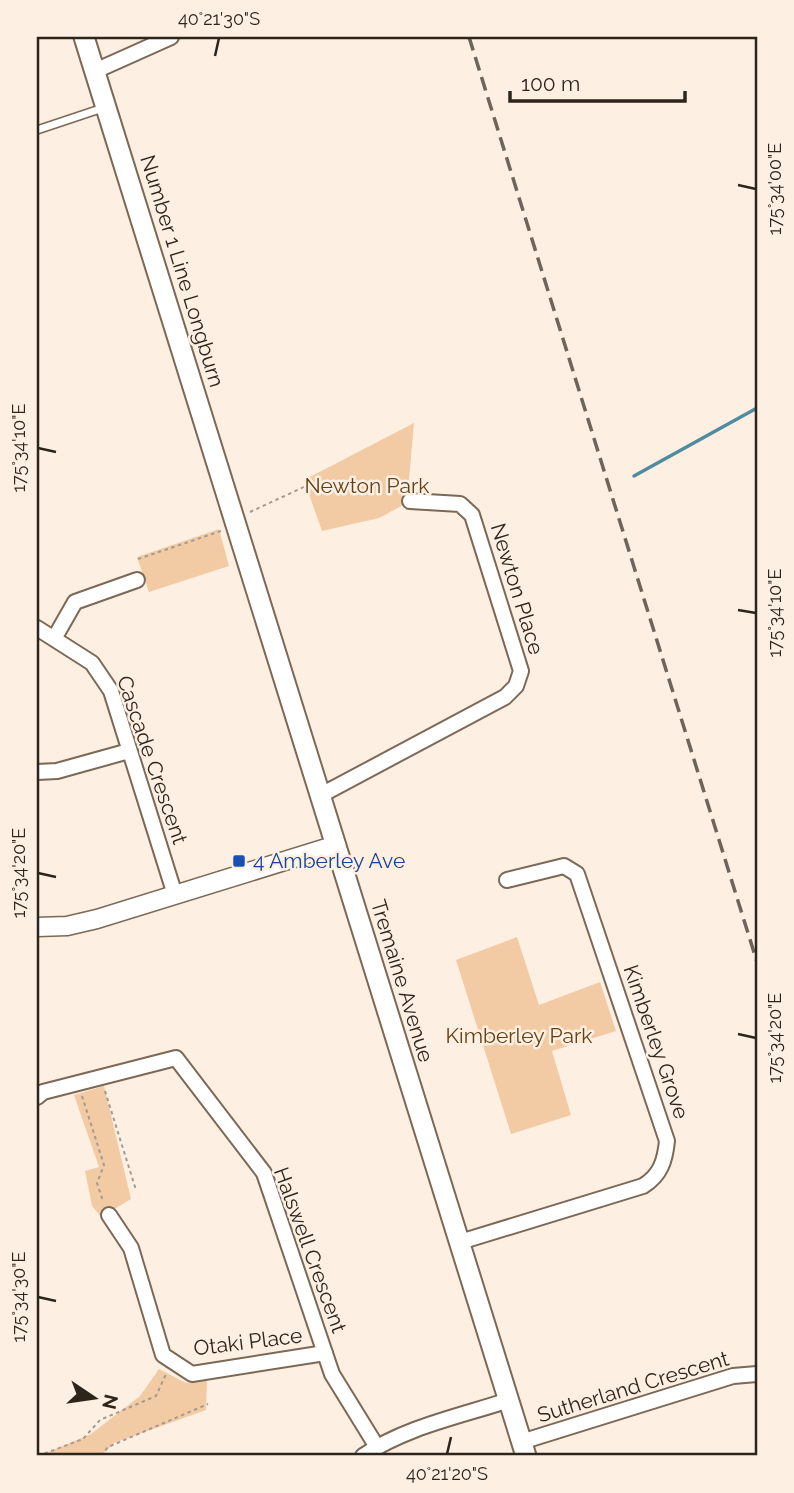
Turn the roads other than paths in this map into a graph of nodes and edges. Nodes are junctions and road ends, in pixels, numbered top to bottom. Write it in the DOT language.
graph roads {
  1 [pos="85,37"];
  2 [pos="171,37"];
  3 [pos="95,71"];
  4 [pos="106,107"];
  5 [pos="37,130"];
  6 [pos="410,501"];
  7 [pos="228,525"];
  8 [pos="137,580"];
  9 [pos="37,628"];
  10 [pos="55,637"];
  11 [pos="129,751"];
  12 [pos="37,772"];
  13 [pos="321,795"];
  14 [pos="336,845"];
  15 [pos="507,880"];
  16 [pos="175,895"];
  17 [pos="37,927"];
  18 [pos="37,1097"];
  19 [pos="109,1216"];
  20 [pos="460,1242"];
  21 [pos="325,1353"];
  22 [pos="757,1374"];
  23 [pos="509,1400"];
  24 [pos="377,1447"];
  25 [pos="523,1449"];
  26 [pos="363,1456"];
  1 -- 3 [label="main road, Number 1 Line Longburn"];
  2 -- 3 [label="street"];
  3 -- 4 [label="main road, Number 1 Line Longburn"];
  4 -- 5 [label="lane"];
  4 -- 7 [label="main road, Number 1 Line Longburn"];
  6 -- 13 [label="street, Newton Place"];
  7 -- 13 [label="main road, Tremaine Avenue"];
  8 -- 10 [label="street"];
  9 -- 10 [label="street, Cascade Crescent"];
  10 -- 11 [label="street, Cascade Crescent"];
  11 -- 12 [label="street"];
  11 -- 16 [label="street, Cascade Crescent"];
  13 -- 14 [label="main road, Tremaine Avenue"];
  14 -- 16 [label="street"];
  14 -- 20 [label="main road, Tremaine Avenue"];
  15 -- 20 [label="street, Kimberley Grove"];
  16 -- 17 [label="street"];
  18 -- 21 [label="street, Halswell Crescent"];
  19 -- 21 [label="street, Otaki Place"];
  20 -- 23 [label="main road, Tremaine Avenue"];
  21 -- 24 [label="street, Halswell Crescent"];
  22 -- 25 [label="street, Sutherland Crescent"];
  23 -- 24 [label="street"];
  23 -- 25 [label="main road, Tremaine Avenue"];
  24 -- 26 [label="street"];
}
